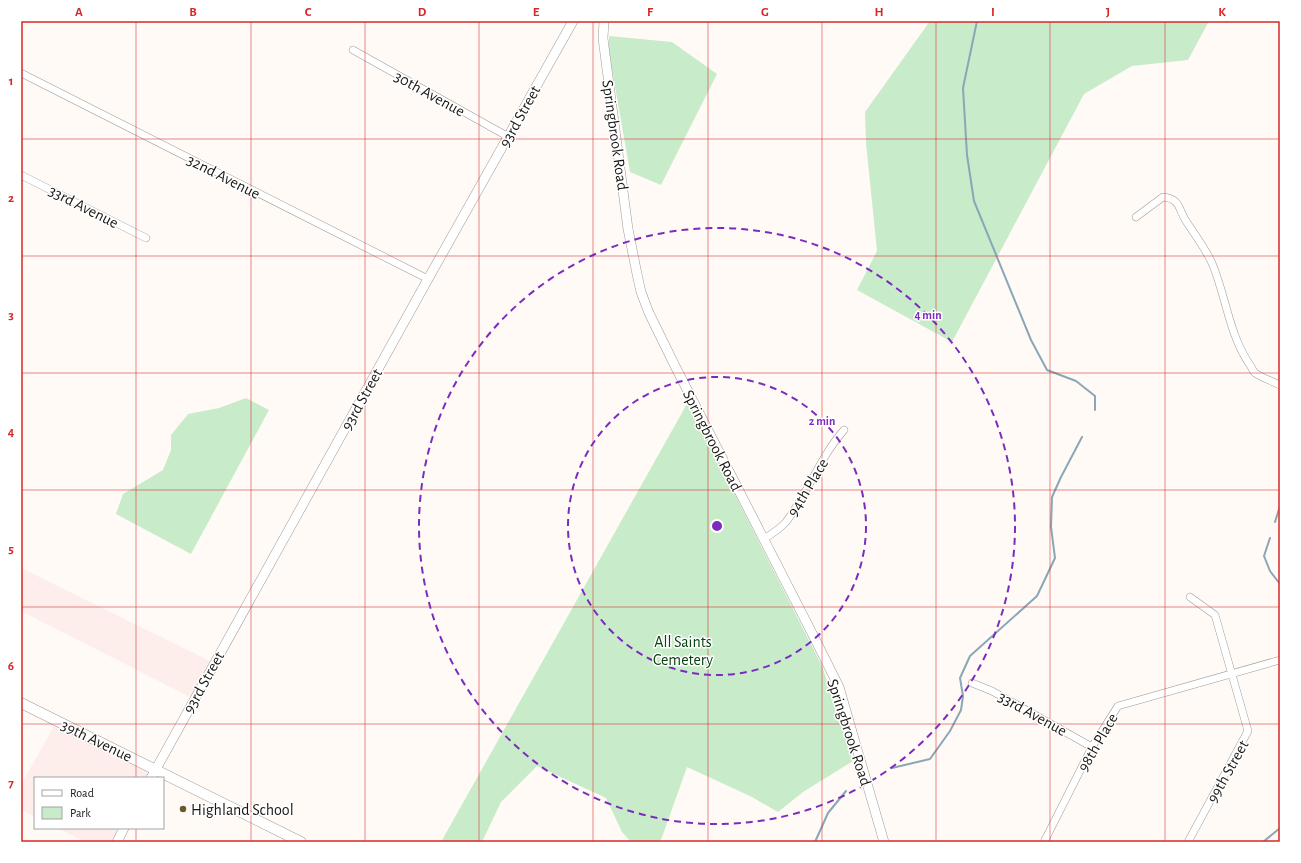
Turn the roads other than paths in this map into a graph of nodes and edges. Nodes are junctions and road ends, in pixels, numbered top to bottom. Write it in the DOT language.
graph roads {
  1 [pos="573,21"];
  2 [pos="604,21"];
  3 [pos="353,50"];
  4 [pos="21,73"];
  5 [pos="507,136"];
  6 [pos="21,174"];
  7 [pos="1136,216"];
  8 [pos="146,238"];
  9 [pos="428,278"];
  10 [pos="1280,385"];
  11 [pos="844,430"];
  12 [pos="764,539"];
  13 [pos="1190,597"];
  14 [pos="1280,660"];
  15 [pos="1232,673"];
  16 [pos="972,683"];
  17 [pos="21,703"];
  18 [pos="1092,747"];
  19 [pos="153,774"];
  20 [pos="164,779"];
  21 [pos="124,829"];
  22 [pos="117,842"];
  23 [pos="301,842"];
  24 [pos="884,842"];
  25 [pos="1044,842"];
  26 [pos="1188,842"];
  1 -- 5 [label="street, 93rd Street"];
  2 -- 12 [label="street, Springbrook Road"];
  3 -- 5 [label="street, 30th Avenue"];
  4 -- 9 [label="street, 32nd Avenue"];
  5 -- 9 [label="street, 93rd Street"];
  6 -- 8 [label="street, 33rd Avenue"];
  7 -- 10 [label="street"];
  9 -- 19 [label="street, 93rd Street"];
  11 -- 12 [label="street, 94th Place"];
  12 -- 24 [label="street, Springbrook Road"];
  13 -- 15 [label="street, 99th Street"];
  14 -- 15 [label="street"];
  15 -- 18 [label="street, 98th Place"];
  15 -- 26 [label="street, 99th Street"];
  16 -- 18 [label="street, 33rd Avenue"];
  17 -- 19 [label="main road, 39th Avenue"];
  18 -- 25 [label="street, 98th Place"];
  20 -- 23 [label="main road, 39th Avenue"];
  21 -- 22 [label="street"];
}
